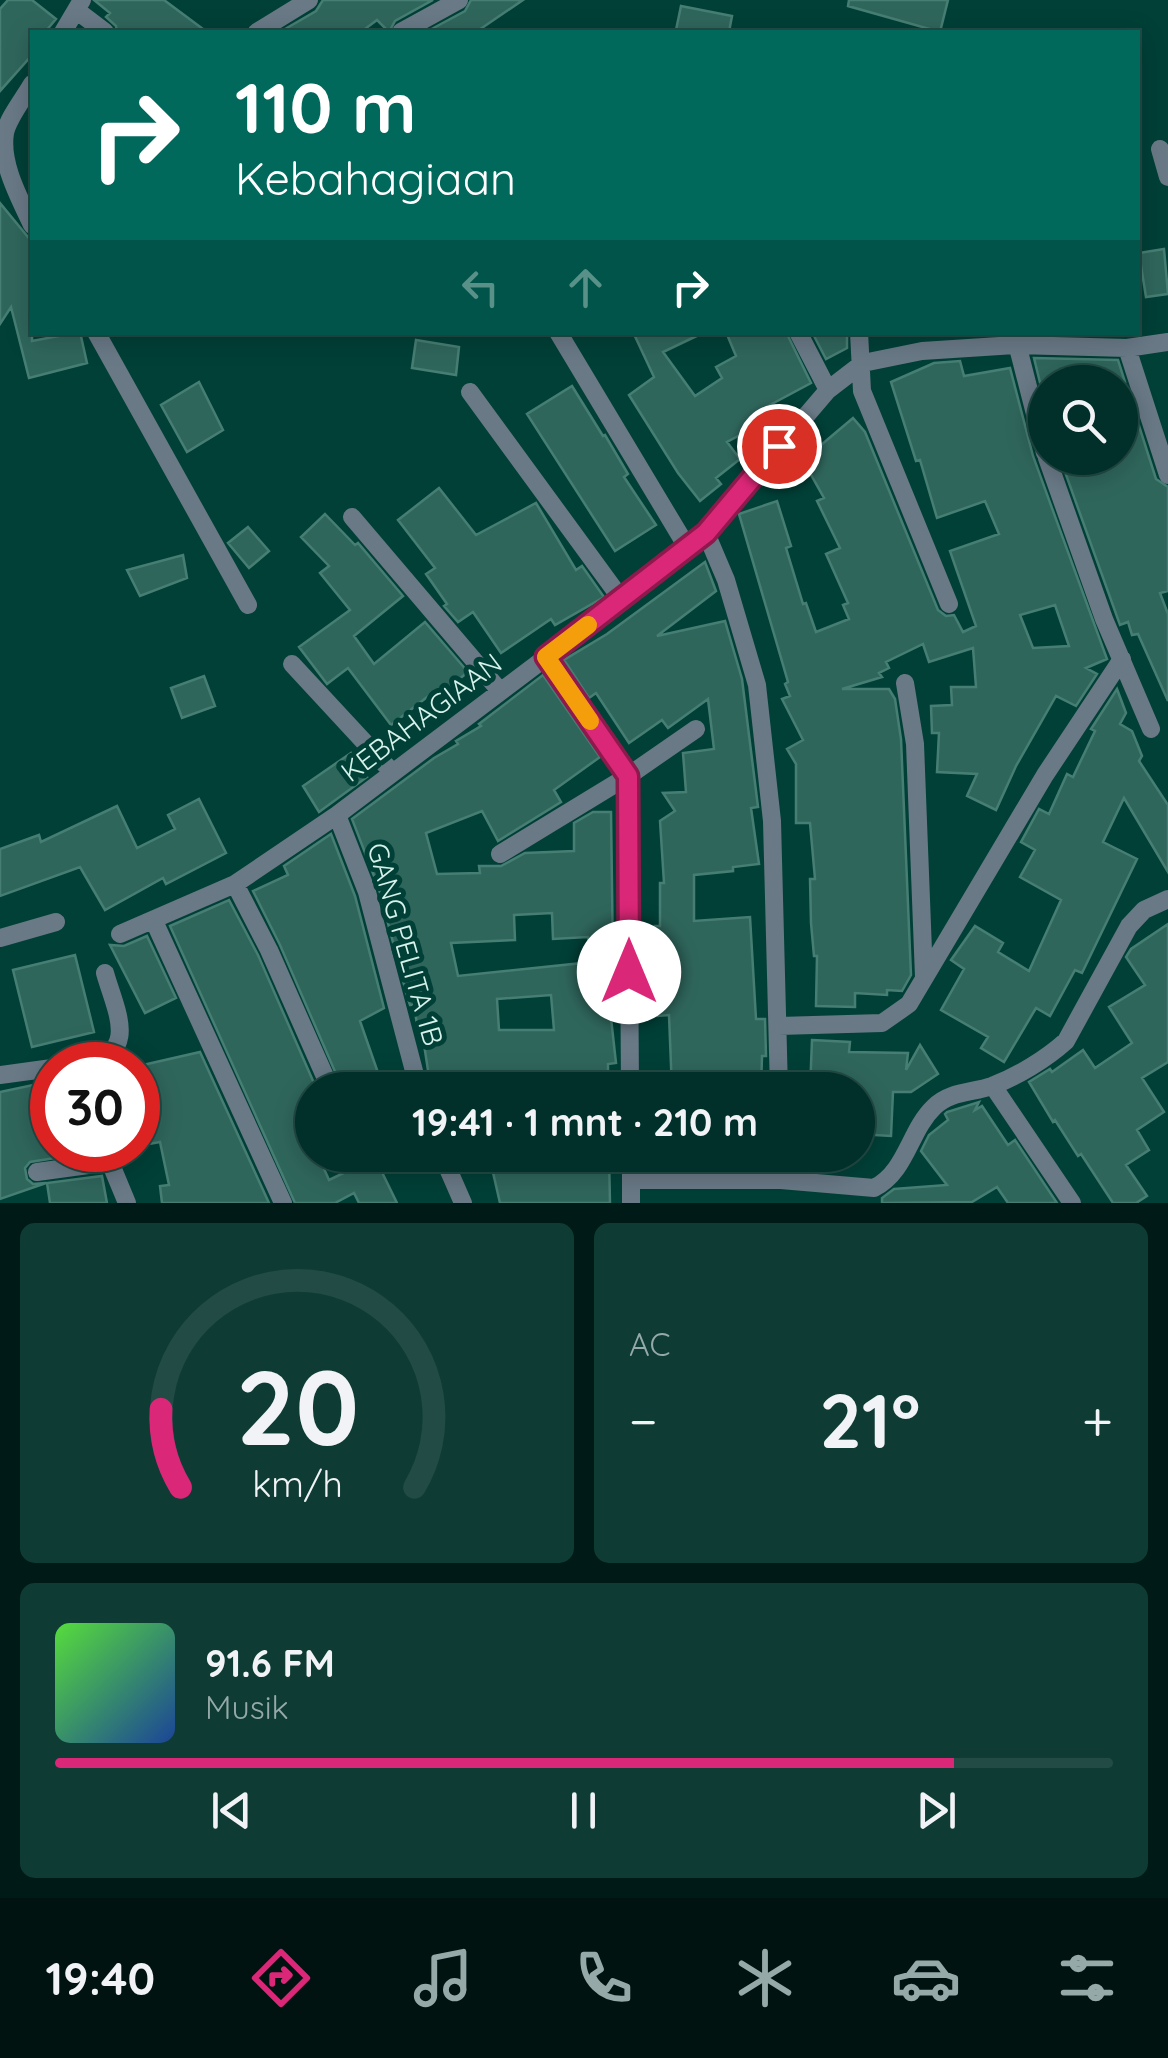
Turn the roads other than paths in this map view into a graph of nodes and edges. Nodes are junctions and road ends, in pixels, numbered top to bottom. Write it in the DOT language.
graph roads {
  1 [pos="310,0"];
  2 [pos="459,0"];
  3 [pos="79,5"];
  4 [pos="64,30"];
  5 [pos="103,30"];
  6 [pos="259,30"];
  7 [pos="405,30"];
  8 [pos="30,87"];
  9 [pos="2,130"];
  10 [pos="1160,149"];
  11 [pos="1168,176"];
  12 [pos="30,220"];
  13 [pos="98,335"];
  14 [pos="560,335"];
  15 [pos="800,335"];
  16 [pos="859,335"];
  17 [pos="1014,339"];
  18 [pos="1088,340"];
  19 [pos="1168,342"];
  20 [pos="1127,348"];
  21 [pos="863,362"];
  22 [pos="828,390"];
  23 [pos="1028,390"];
  24 [pos="470,392"];
  25 [pos="1053,475"];
  26 [pos="1168,475"];
  27 [pos="352,517"];
  28 [pos="706,533"];
  29 [pos="687,547"];
  30 [pos="622,600"];
  31 [pos="950,604"];
  32 [pos="248,605"];
  33 [pos="546,657"];
  34 [pos="1122,659"];
  35 [pos="292,664"];
  36 [pos="905,683"];
  37 [pos="500,691"];
  38 [pos="696,729"];
  39 [pos="1151,729"];
  40 [pos="393,773"];
  41 [pos="628,776"];
  42 [pos="337,815"];
  43 [pos="500,854"];
  44 [pos="236,884"];
  45 [pos="1168,899"];
  46 [pos="154,921"];
  47 [pos="56,922"];
  48 [pos="120,934"];
  49 [pos="0,938"];
  50 [pos="105,974"];
  51 [pos="924,978"];
  52 [pos="779,1026"];
  53 [pos="120,1042"];
  54 [pos="30,1068"];
  55 [pos="2,1069"];
  56 [pos="323,1072"];
  57 [pos="414,1072"];
  58 [pos="630,1072"];
  59 [pos="780,1072"];
  60 [pos="993,1086"];
  61 [pos="114,1172"];
  62 [pos="449,1172"];
  63 [pos="632,1172"];
  64 [pos="781,1172"];
  65 [pos="632,1180"];
  66 [pos="781,1180"];
  67 [pos="127,1203"];
  68 [pos="283,1203"];
  69 [pos="463,1203"];
  70 [pos="630,1203"];
  71 [pos="1072,1203"];
  1 -- 6 [label="street"];
  2 -- 7 [label="street"];
  3 -- 4 [label="street"];
  3 -- 5 [label="street"];
  8 -- 9 [label="street"];
  9 -- 12 [label="street"];
  10 -- 11 [label="street"];
  13 -- 32 [label="street"];
  14 -- 29 [label="street"];
  15 -- 22 [label="street"];
  16 -- 21 [label="street"];
  17 -- 18 [label="street, KEBAHAGIAAN"];
  17 -- 21 [label="street, KEBAHAGIAAN"];
  17 -- 23 [label="street"];
  18 -- 20 [label="street, KEBAHAGIAAN"];
  19 -- 20 [label="street, KEBAHAGIAAN"];
  20 -- 26 [label="street"];
  21 -- 22 [label="street, KEBAHAGIAAN"];
  21 -- 31 [label="street"];
  22 -- 28 [label="street, KEBAHAGIAAN"];
  24 -- 30 [label="street"];
  25 -- 34 [label="street"];
  27 -- 37 [label="street"];
  28 -- 29 [label="street, KEBAHAGIAAN"];
  28 -- 52 [label="street"];
  29 -- 30 [label="street, KEBAHAGIAAN"];
  30 -- 33 [label="street, KEBAHAGIAAN"];
  33 -- 37 [label="street, KEBAHAGIAAN"];
  33 -- 41 [label="street"];
  34 -- 39 [label="street"];
  34 -- 51 [label="street"];
  35 -- 40 [label="street"];
  36 -- 51 [label="street"];
  37 -- 40 [label="street, KEBAHAGIAAN"];
  38 -- 41 [label="street"];
  40 -- 42 [label="street, KEBAHAGIAAN"];
  41 -- 43 [label="street"];
  41 -- 58 [label="street"];
  42 -- 44 [label="street, KEBAHAGIAAN"];
  42 -- 57 [label="street, GANG PELITA 1B"];
  44 -- 46 [label="street, KEBAHAGIAAN"];
  44 -- 56 [label="street"];
  45 -- 60 [label="street"];
  46 -- 48 [label="street, KEBAHAGIAAN"];
  46 -- 68 [label="street"];
  47 -- 49 [label="street"];
  50 -- 53 [label="street"];
  51 -- 52 [label="street"];
  52 -- 59 [label="street"];
  54 -- 55 [label="street"];
  60 -- 66 [label="street"];
  60 -- 71 [label="street"];
  61 -- 67 [label="street"];
  62 -- 69 [label="street"];
  63 -- 65 [label="street"];
  64 -- 66 [label="street"];
  65 -- 66 [label="street"];
  65 -- 70 [label="street"];
}
